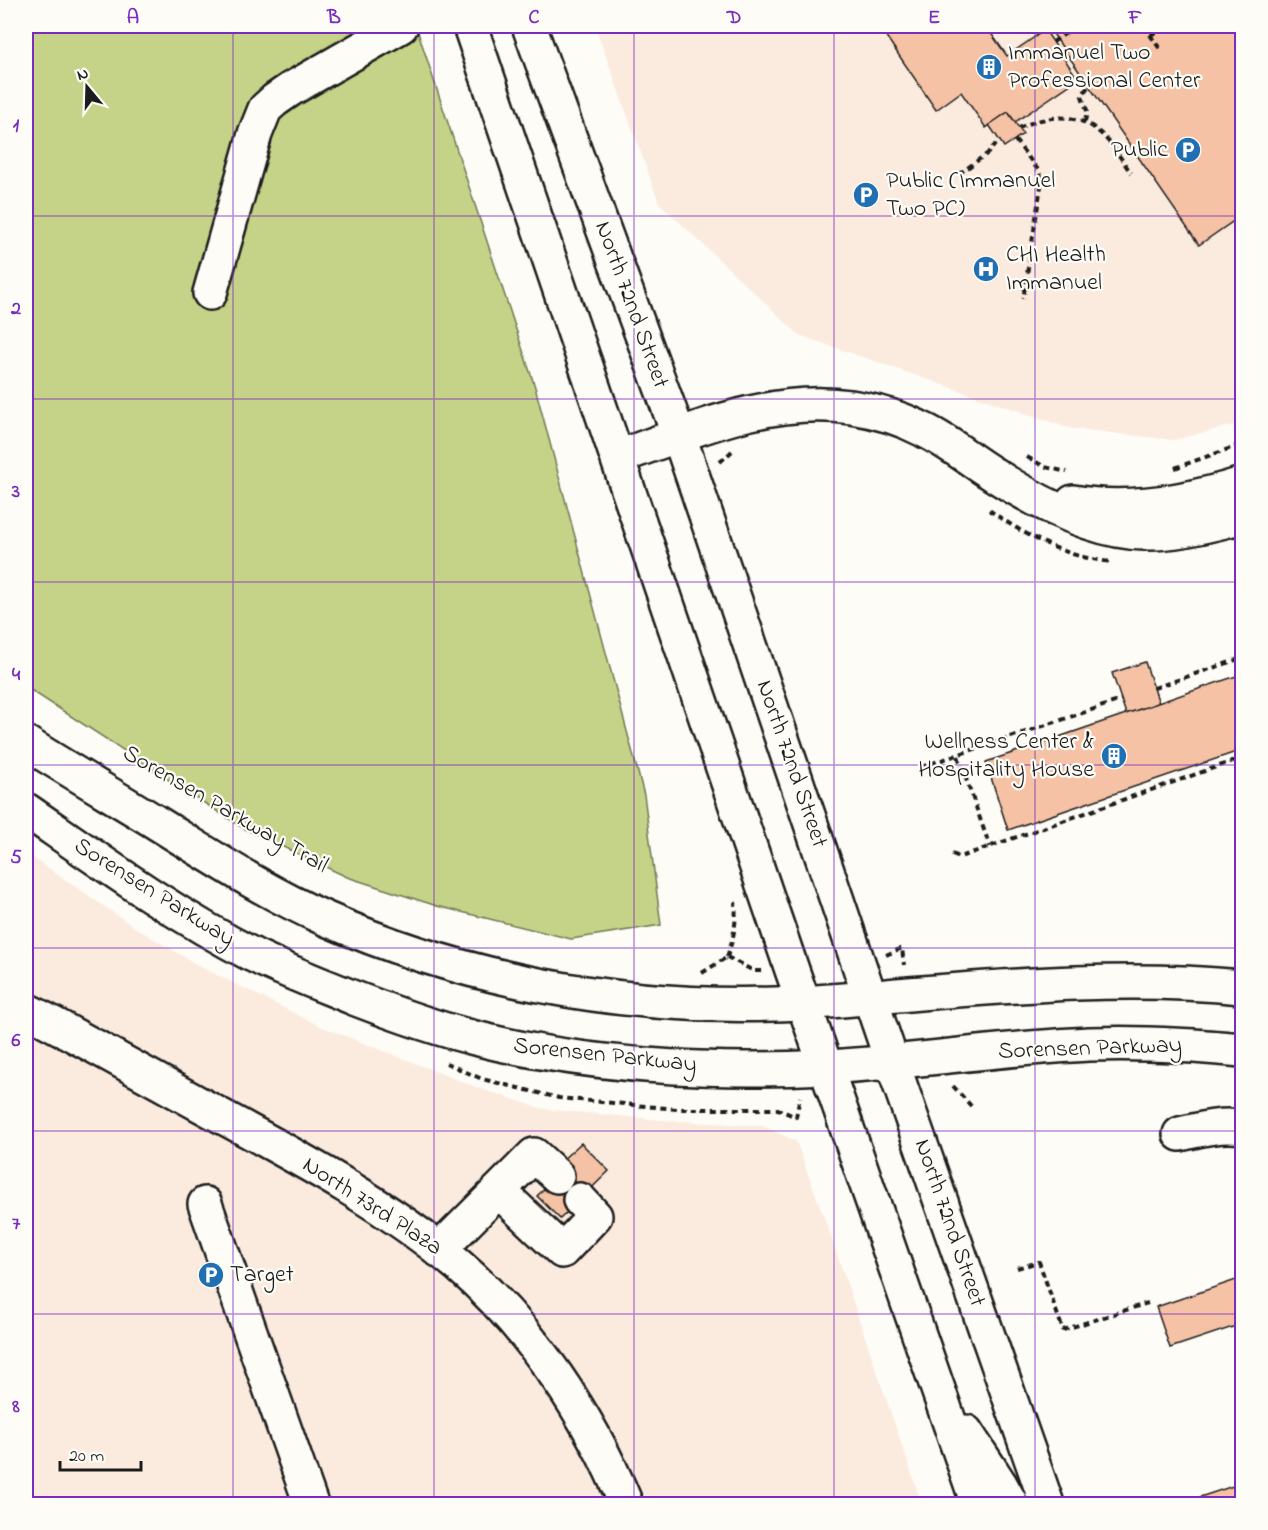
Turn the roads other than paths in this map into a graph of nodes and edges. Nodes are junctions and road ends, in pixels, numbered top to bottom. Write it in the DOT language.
graph roads {
  1 [pos="401,26"];
  2 [pos="470,26"];
  3 [pos="529,26"];
  4 [pos="210,293"];
  5 [pos="678,436"];
  6 [pos="618,457"];
  7 [pos="1242,484"];
  8 [pos="1024,493"];
  9 [pos="1242,517"];
  10 [pos="26,743"];
  11 [pos="26,810"];
  12 [pos="1242,987"];
  13 [pos="871,998"];
  14 [pos="803,1003"];
  15 [pos="26,1011"];
  16 [pos="1242,1050"];
  17 [pos="892,1062"];
  18 [pos="826,1067"];
  19 [pos="1242,1127"];
  20 [pos="1180,1134"];
  21 [pos="557,1176"];
  22 [pos="499,1191"];
  23 [pos="580,1200"];
  24 [pos="205,1204"];
  25 [pos="439,1250"];
  26 [pos="937,1384"];
  27 [pos="311,1504"];
  28 [pos="626,1504"];
  29 [pos="978,1504"];
  30 [pos="1011,1504"];
  31 [pos="1047,1504"];
  1 -- 4 [label="main road"];
  2 -- 6 [label="main road"];
  3 -- 5 [label="main road, North 72nd Street"];
  5 -- 6 [label="main road"];
  5 -- 8 [label="main road"];
  5 -- 13 [label="main road, North 72nd Street"];
  6 -- 14 [label="main road"];
  7 -- 8 [label="main road"];
  8 -- 9 [label="main road"];
  10 -- 14 [label="main road"];
  11 -- 18 [label="main road, Sorensen Parkway"];
  12 -- 13 [label="main road"];
  13 -- 14 [label="main road"];
  13 -- 17 [label="main road, North 72nd Street"];
  14 -- 18 [label="main road"];
  15 -- 25 [label="main road, North 73rd Plaza"];
  16 -- 17 [label="main road, Sorensen Parkway"];
  17 -- 18 [label="main road, Sorensen Parkway"];
  17 -- 31 [label="main road, North 72nd Street"];
  18 -- 26 [label="main road"];
  19 -- 20 [label="main road"];
  21 -- 22 [label="main road"];
  22 -- 23 [label="main road"];
  22 -- 25 [label="main road"];
  24 -- 27 [label="main road"];
  25 -- 28 [label="main road, North 73rd Plaza"];
  26 -- 29 [label="main road"];
  26 -- 30 [label="main road"];
}
